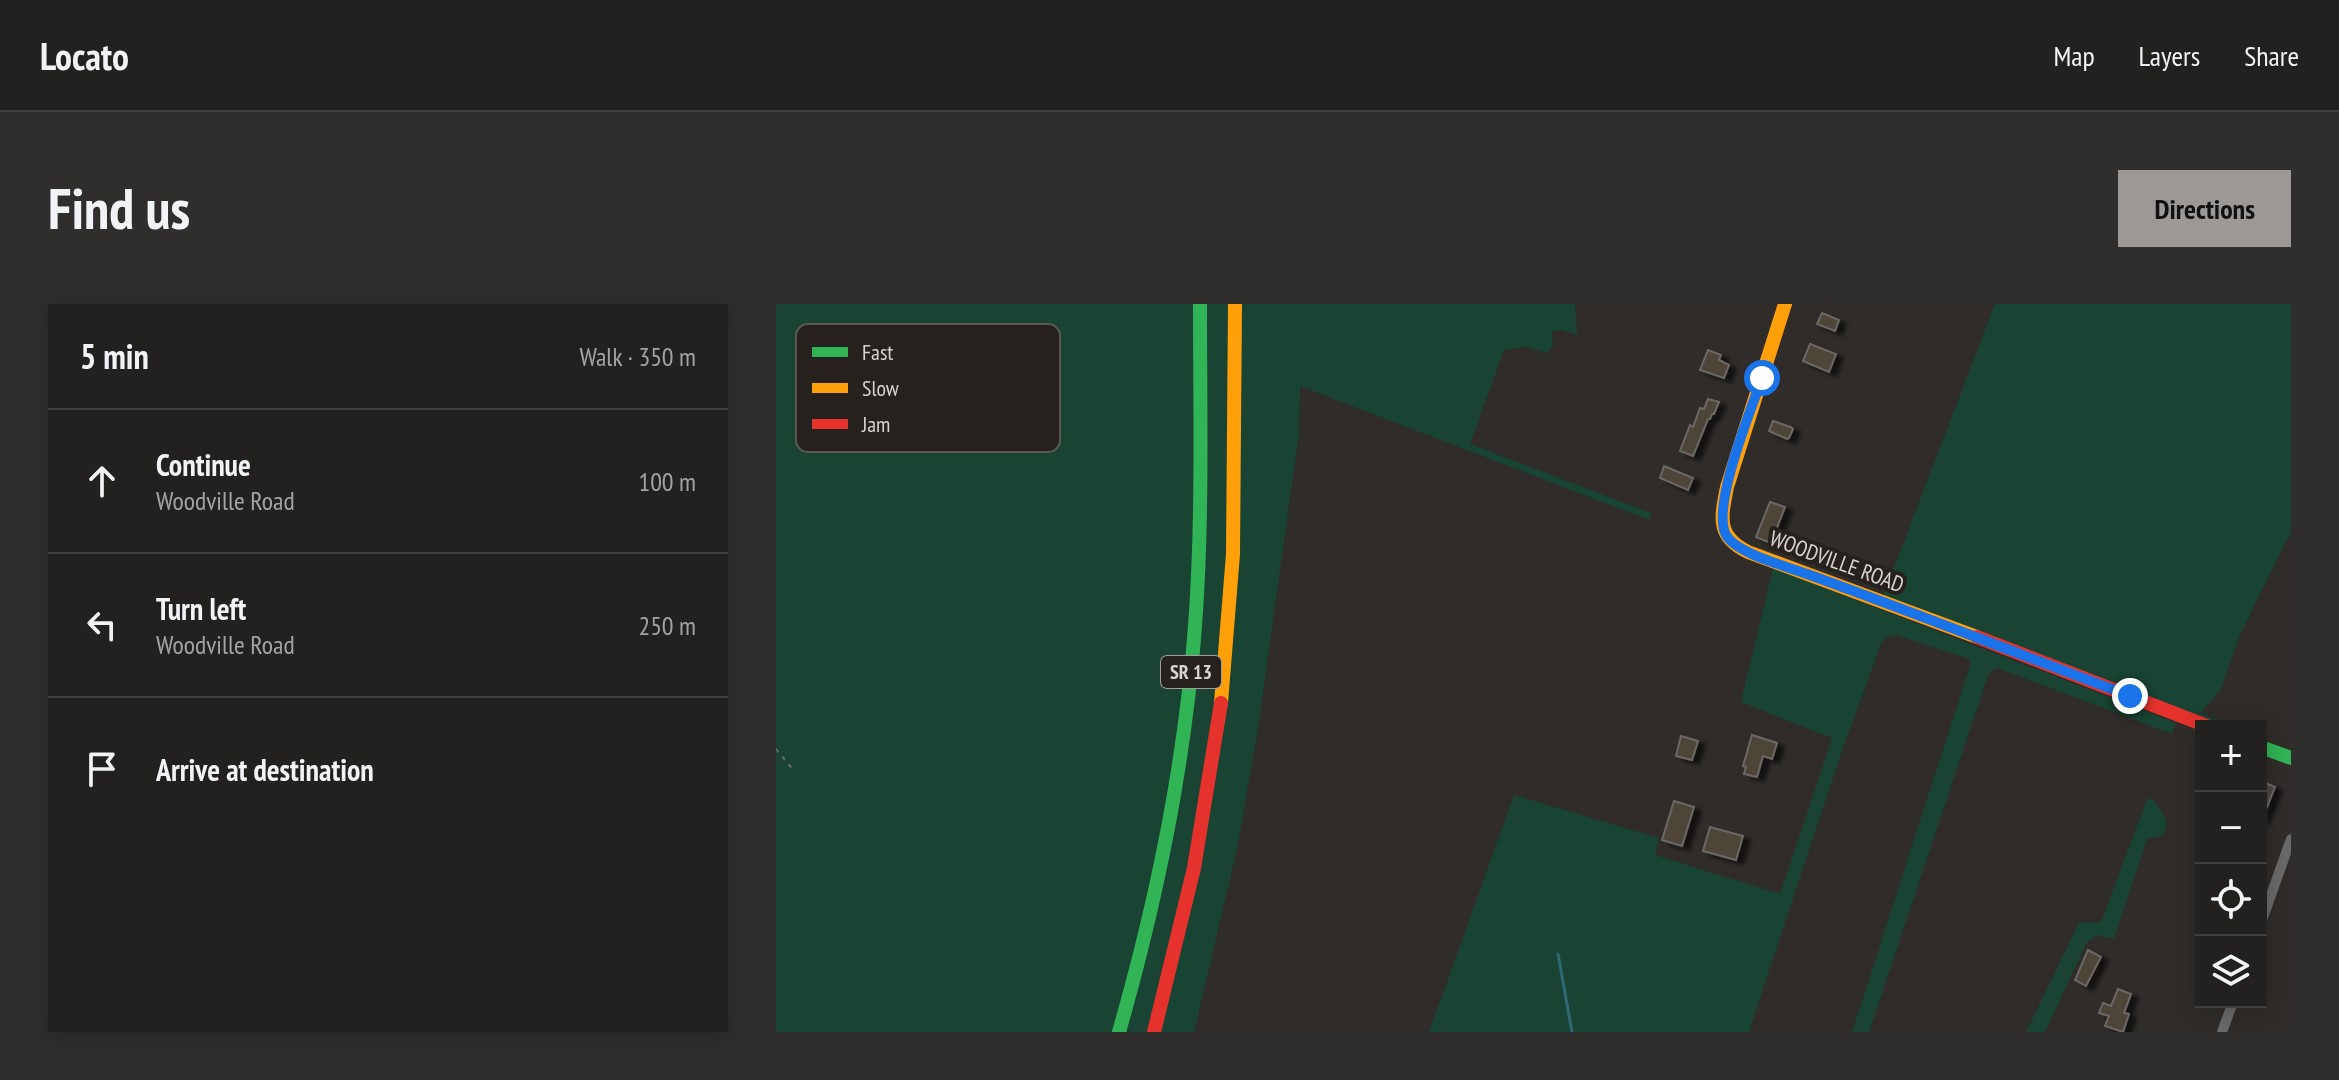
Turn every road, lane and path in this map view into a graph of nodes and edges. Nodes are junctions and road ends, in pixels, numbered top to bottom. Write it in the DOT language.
graph roads {
  1 [pos="1200,304"];
  2 [pos="1235,304"];
  3 [pos="1785,304"];
  4 [pos="2195,721"];
  5 [pos="776,749"];
  6 [pos="2267,749"];
  7 [pos="2291,758"];
  8 [pos="794,771"];
  9 [pos="2291,839"];
  10 [pos="2267,906"];
  11 [pos="2231,1008"];
  12 [pos="1119,1032"];
  13 [pos="1154,1032"];
  14 [pos="2222,1032"];
  1 -- 12 [label="main road, SR 13"];
  2 -- 13 [label="main road, SR 13"];
  3 -- 4 [label="main road, WOODVILLE ROAD"];
  5 -- 8 [label="path"];
  6 -- 7 [label="main road"];
  9 -- 10 [label="street"];
  11 -- 14 [label="street"];
}
